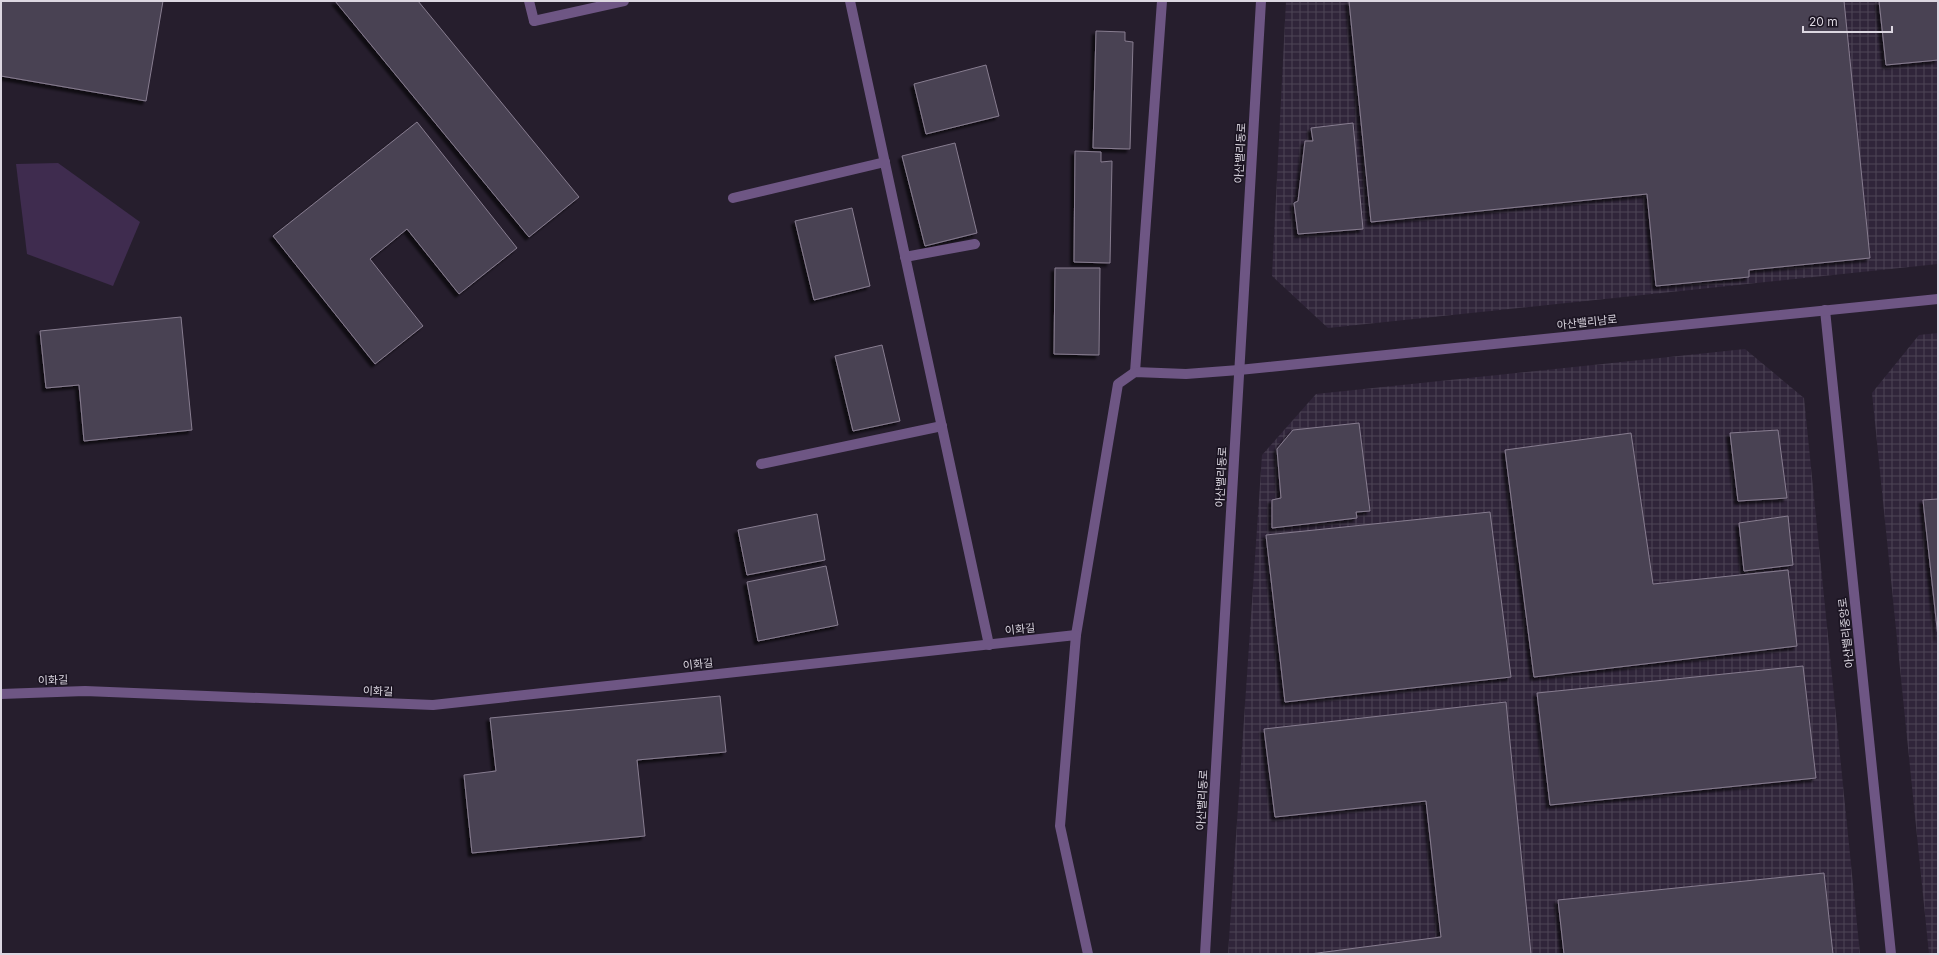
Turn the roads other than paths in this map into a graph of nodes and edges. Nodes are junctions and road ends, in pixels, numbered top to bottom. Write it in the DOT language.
graph roads {
  1 [pos="529,1"];
  2 [pos="624,1"];
  3 [pos="850,1"];
  4 [pos="1162,1"];
  5 [pos="1261,1"];
  6 [pos="885,162"];
  7 [pos="733,198"];
  8 [pos="975,244"];
  9 [pos="905,257"];
  10 [pos="1938,299"];
  11 [pos="1825,310"];
  12 [pos="1239,370"];
  13 [pos="1135,372"];
  14 [pos="942,426"];
  15 [pos="761,464"];
  16 [pos="1076,635"];
  17 [pos="989,645"];
  18 [pos="1,694"];
  19 [pos="1088,954"];
  20 [pos="1205,954"];
  21 [pos="1891,954"];
  1 -- 2 [label="street"];
  3 -- 6 [label="street"];
  4 -- 13 [label="street"];
  5 -- 12 [label="street, 아산밸리동로"];
  6 -- 7 [label="street"];
  6 -- 9 [label="street"];
  8 -- 9 [label="street"];
  9 -- 14 [label="street"];
  10 -- 11 [label="street, 아산밸리남로"];
  11 -- 12 [label="street, 아산밸리남로"];
  11 -- 21 [label="street, 아산밸리중앙로"];
  12 -- 13 [label="street, 아산밸리남로"];
  12 -- 20 [label="street, 아산밸리동로"];
  13 -- 16 [label="street"];
  14 -- 15 [label="street"];
  14 -- 17 [label="street"];
  16 -- 17 [label="street, 이화길"];
  16 -- 19 [label="street"];
  17 -- 18 [label="street, 이화길"];
}
